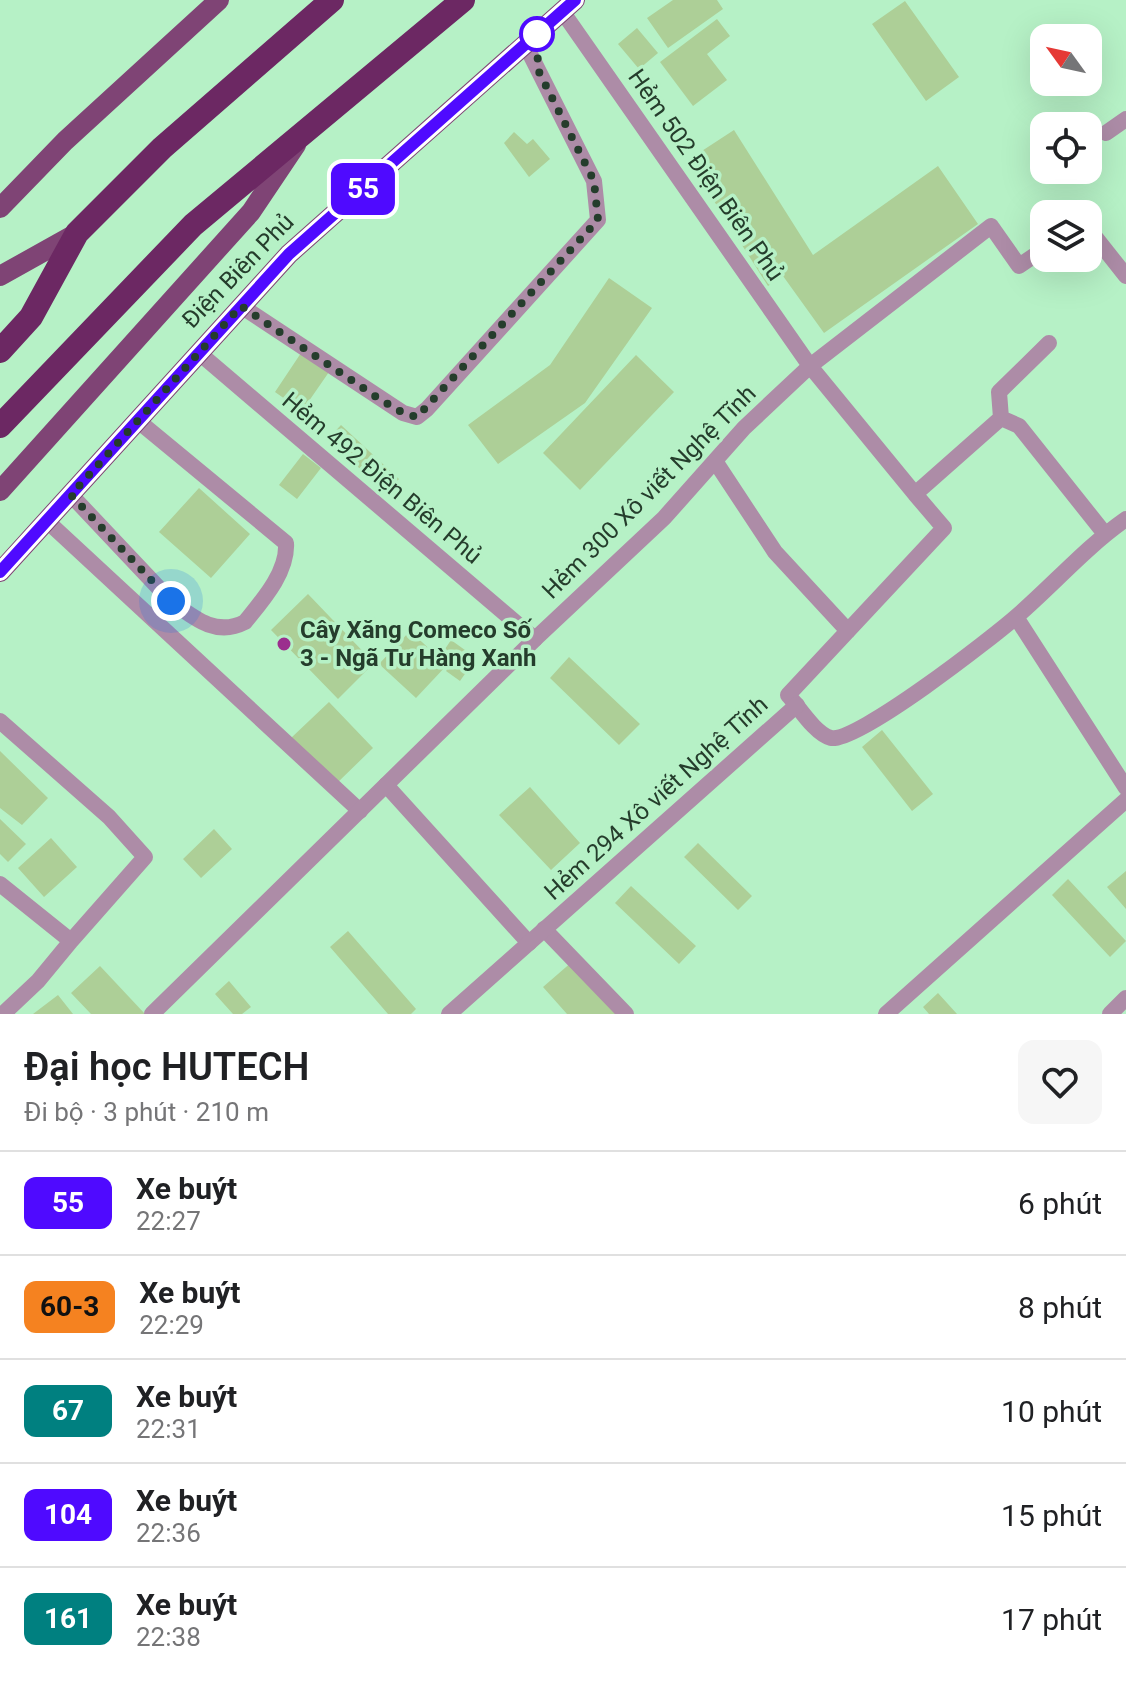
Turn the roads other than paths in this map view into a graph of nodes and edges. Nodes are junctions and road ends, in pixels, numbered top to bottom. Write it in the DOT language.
graph roads {
  1 [pos="219,0"];
  2 [pos="332,0"];
  3 [pos="463,0"];
  4 [pos="569,6"];
  5 [pos="525,44"];
  6 [pos="1126,119"];
  7 [pos="305,133"];
  8 [pos="1106,133"];
  9 [pos="0,208"];
  10 [pos="77,233"];
  11 [pos="1102,246"];
  12 [pos="1030,259"];
  13 [pos="0,276"];
  14 [pos="1126,276"];
  15 [pos="241,306"];
  16 [pos="1049,343"];
  17 [pos="0,351"];
  18 [pos="198,352"];
  19 [pos="810,366"];
  20 [pos="1001,418"];
  21 [pos="137,420"];
  22 [pos="0,426"];
  23 [pos="715,461"];
  24 [pos="0,491"];
  25 [pos="915,494"];
  26 [pos="71,495"];
  27 [pos="1126,519"];
  28 [pos="47,521"];
  29 [pos="1105,534"];
  30 [pos="0,572"];
  31 [pos="1016,617"];
  32 [pos="848,631"];
  33 [pos="535,639"];
  34 [pos="797,705"];
  35 [pos="0,721"];
  36 [pos="386,785"];
  37 [pos="1126,788"];
  38 [pos="1126,800"];
  39 [pos="360,811"];
  40 [pos="0,884"];
  41 [pos="544,929"];
  42 [pos="71,941"];
  43 [pos="529,943"];
  44 [pos="1126,998"];
  45 [pos="3,1014"];
  46 [pos="152,1014"];
  47 [pos="449,1014"];
  48 [pos="626,1014"];
  49 [pos="886,1014"];
  50 [pos="1110,1014"];
  1 -- 9 [label="main road"];
  2 -- 10 [label="highway"];
  3 -- 7 [label="highway, Điện Biên Phủ"];
  4 -- 5 [label="main road, Điện Biên Phủ"];
  4 -- 19 [label="street, Hẻm 502 Điện Biên Phủ"];
  5 -- 15 [label="main road, Điện Biên Phủ"];
  5 -- 15 [label="street"];
  6 -- 8 [label="street"];
  7 -- 22 [label="highway, Điện Biên Phủ"];
  7 -- 24 [label="main road, Điện Biên Phủ"];
  10 -- 13 [label="main road"];
  10 -- 17 [label="highway"];
  11 -- 14 [label="street"];
  12 -- 19 [label="street, Hẻm 300 Xô viết Nghệ Tĩnh"];
  15 -- 18 [label="main road, Điện Biên Phủ"];
  16 -- 20 [label="street"];
  18 -- 21 [label="main road, Điện Biên Phủ"];
  18 -- 33 [label="street, Hẻm 492 Điện Biên Phủ"];
  19 -- 23 [label="street, Hẻm 300 Xô viết Nghệ Tĩnh"];
  19 -- 25 [label="street, Hẻm 502 Điện Biên Phủ"];
  20 -- 25 [label="street"];
  20 -- 29 [label="street"];
  21 -- 26 [label="main road, Điện Biên Phủ"];
  21 -- 26 [label="street"];
  23 -- 32 [label="street"];
  23 -- 33 [label="street, Hẻm 300 Xô viết Nghệ Tĩnh"];
  25 -- 32 [label="street, Hẻm 502 Điện Biên Phủ"];
  26 -- 28 [label="main road, Điện Biên Phủ"];
  27 -- 29 [label="street, Hẻm 294 Xô viết Nghệ Tĩnh"];
  28 -- 30 [label="main road, Điện Biên Phủ"];
  28 -- 39 [label="street"];
  29 -- 31 [label="street, Hẻm 294 Xô viết Nghệ Tĩnh"];
  31 -- 34 [label="street, Hẻm 294 Xô viết Nghệ Tĩnh"];
  31 -- 37 [label="street"];
  32 -- 34 [label="street"];
  33 -- 36 [label="street, Hẻm 300 Xô viết Nghệ Tĩnh"];
  34 -- 41 [label="street, Hẻm 294 Xô viết Nghệ Tĩnh"];
  35 -- 42 [label="street"];
  36 -- 39 [label="street, Hẻm 300 Xô viết Nghệ Tĩnh"];
  36 -- 43 [label="street"];
  38 -- 49 [label="street"];
  39 -- 46 [label="street, Hẻm 300 Xô viết Nghệ Tĩnh"];
  40 -- 42 [label="street"];
  41 -- 43 [label="street, Hẻm 294 Xô viết Nghệ Tĩnh"];
  41 -- 48 [label="street"];
  42 -- 45 [label="street"];
  43 -- 47 [label="street, Hẻm 294 Xô viết Nghệ Tĩnh"];
  44 -- 50 [label="street"];
}
